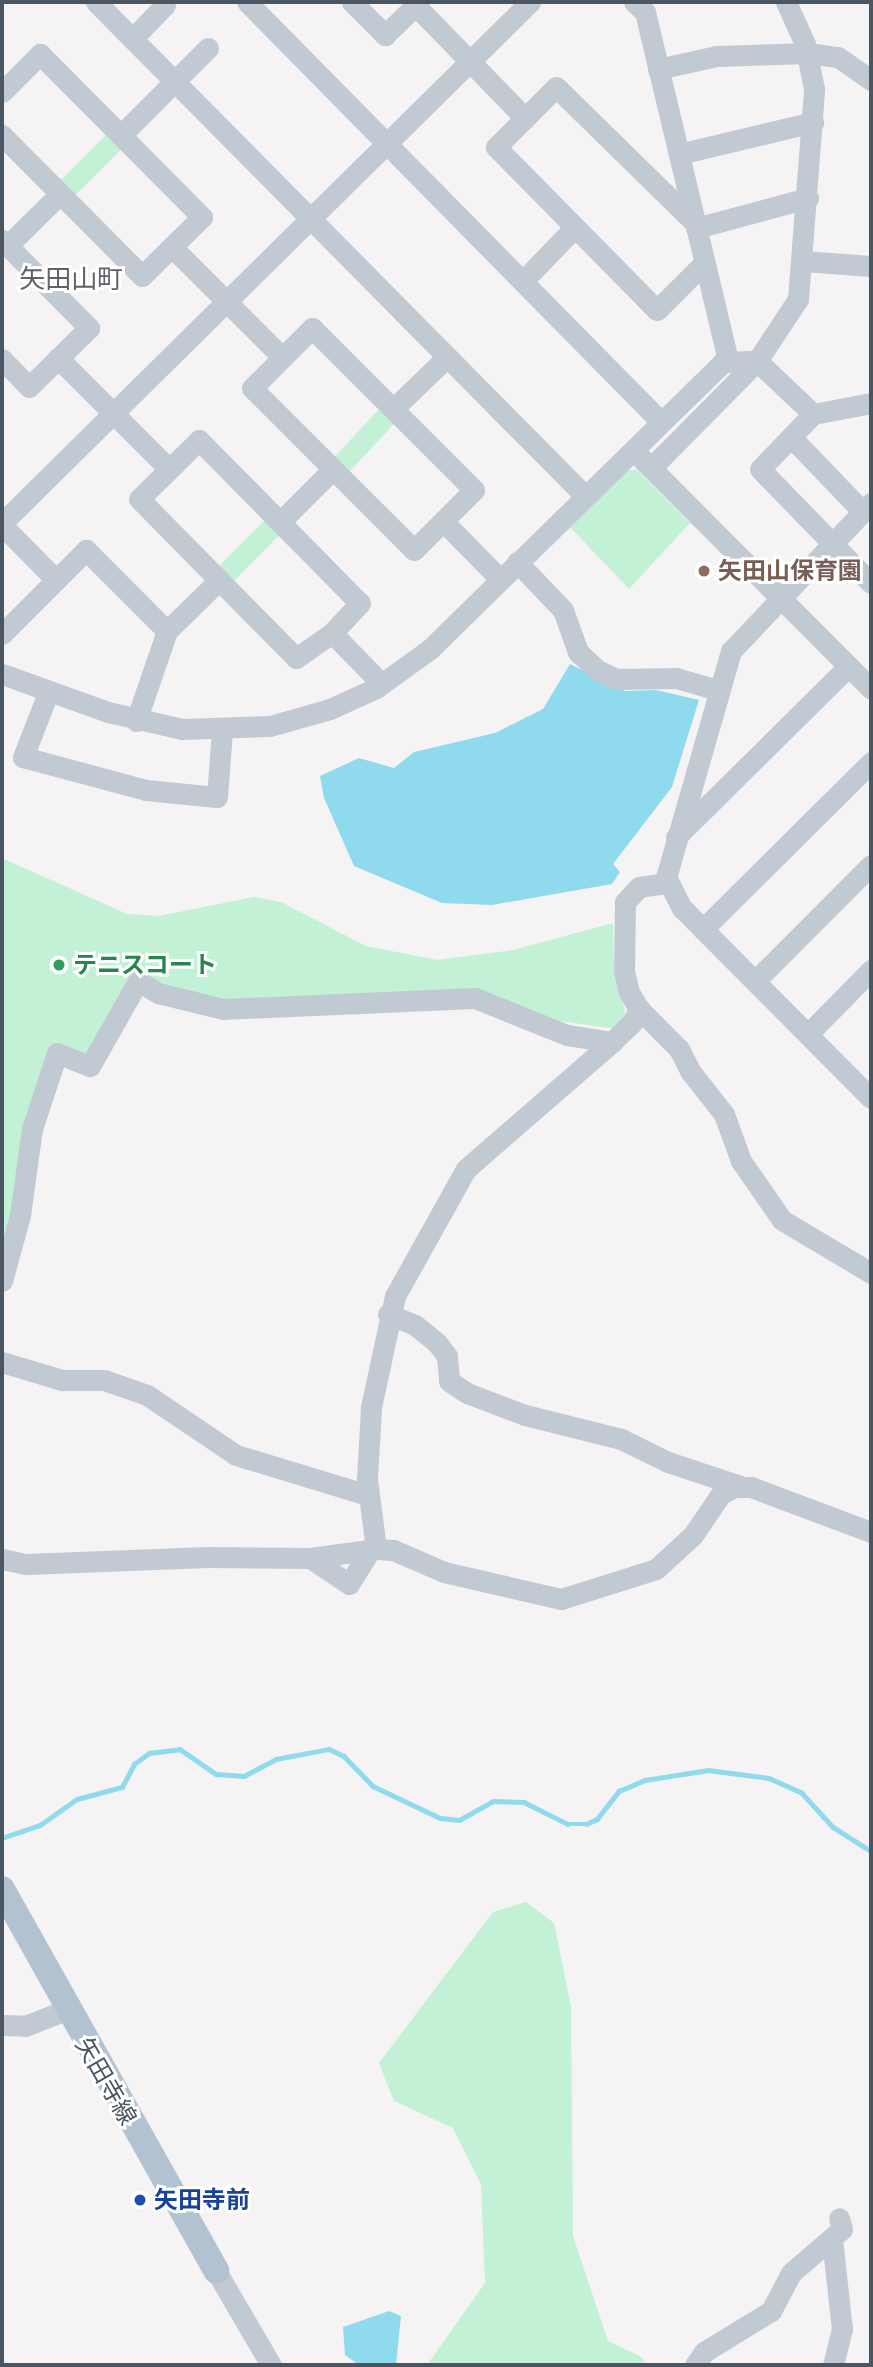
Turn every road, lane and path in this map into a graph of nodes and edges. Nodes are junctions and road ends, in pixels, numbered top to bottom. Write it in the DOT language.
graph roads {
  1 [pos="96,2"];
  2 [pos="352,2"];
  3 [pos="530,2"];
  4 [pos="786,2"];
  5 [pos="251,3"];
  6 [pos="417,4"];
  7 [pos="165,5"];
  8 [pos="645,5"];
  9 [pos="133,38"];
  10 [pos="208,48"];
  11 [pos="808,53"];
  12 [pos="469,62"];
  13 [pos="658,69"];
  14 [pos="174,80"];
  15 [pos="871,80"];
  16 [pos="5,82"];
  17 [pos="524,118"];
  18 [pos="813,122"];
  19 [pos="2,135"];
  20 [pos="121,135"];
  21 [pos="387,143"];
  22 [pos="679,155"];
  23 [pos="60,194"];
  24 [pos="808,198"];
  25 [pos="310,219"];
  26 [pos="696,226"];
  27 [pos="575,227"];
  28 [pos="4,243"];
  29 [pos="172,247"];
  30 [pos="803,261"];
  31 [pos="704,263"];
  32 [pos="871,266"];
  33 [pos="523,281"];
  34 [pos="227,301"];
  35 [pos="282,357"];
  36 [pos="447,357"];
  37 [pos="58,358"];
  38 [pos="2,359"];
  39 [pos="757,360"];
  40 [pos="728,361"];
  41 [pos="871,403"];
  42 [pos="393,409"];
  43 [pos="114,413"];
  44 [pos="813,414"];
  45 [pos="660,421"];
  46 [pos="791,437"];
  47 [pos="632,449"];
  48 [pos="333,468"];
  49 [pos="652,468"];
  50 [pos="169,469"];
  51 [pos="585,496"];
  52 [pos="867,508"];
  53 [pos="443,521"];
  54 [pos="280,522"];
  55 [pos="2,524"];
  56 [pos="832,543"];
  57 [pos="517,562"];
  58 [pos="500,579"];
  59 [pos="56,580"];
  60 [pos="219,580"];
  61 [pos="871,583"];
  62 [pos="779,597"];
  63 [pos="167,631"];
  64 [pos="2,634"];
  65 [pos="332,634"];
  66 [pos="849,666"];
  67 [pos="2,674"];
  68 [pos="383,684"];
  69 [pos="871,689"];
  70 [pos="718,690"];
  71 [pos="48,693"];
  72 [pos="136,721"];
  73 [pos="222,730"];
  74 [pos="871,762"];
  75 [pos="674,839"];
  76 [pos="871,865"];
  77 [pos="667,883"];
  78 [pos="703,929"];
  79 [pos="871,970"];
  80 [pos="755,981"];
  81 [pos="639,1009"];
  82 [pos="808,1034"];
  83 [pos="612,1042"];
  84 [pos="868,1087"];
  85 [pos="871,1273"];
  86 [pos="2,1281"];
  87 [pos="388,1314"];
  88 [pos="2,1362"];
  89 [pos="740,1486"];
  90 [pos="368,1494"];
  91 [pos="871,1532"];
  92 [pos="373,1549"];
  93 [pos="310,1558"];
  94 [pos="2,1559"];
  95 [pos="2,1889"];
  96 [pos="66,2010"];
  97 [pos="2,2025"];
  98 [pos="839,2218"];
  99 [pos="832,2239"];
  100 [pos="216,2271"];
  101 [pos="271,2365"];
  102 [pos="695,2365"];
  103 [pos="833,2365"];
  1 -- 9 [label="street"];
  2 -- 6 [label="street"];
  3 -- 12 [label="street"];
  4 -- 11 [label="street"];
  5 -- 21 [label="street"];
  6 -- 12 [label="street"];
  7 -- 9 [label="street"];
  8 -- 13 [label="street"];
  9 -- 14 [label="street"];
  10 -- 14 [label="street"];
  11 -- 13 [label="street"];
  11 -- 15 [label="street"];
  11 -- 18 [label="street"];
  12 -- 17 [label="street"];
  12 -- 21 [label="street"];
  13 -- 22 [label="street"];
  14 -- 20 [label="street"];
  14 -- 25 [label="street"];
  16 -- 20 [label="street"];
  17 -- 26 [label="street"];
  17 -- 27 [label="street"];
  18 -- 22 [label="street"];
  18 -- 24 [label="street"];
  19 -- 23 [label="street"];
  20 -- 29 [label="street"];
  21 -- 25 [label="street"];
  21 -- 33 [label="street"];
  22 -- 26 [label="street"];
  23 -- 28 [label="street"];
  23 -- 29 [label="street"];
  24 -- 26 [label="street"];
  24 -- 30 [label="street"];
  25 -- 34 [label="street"];
  25 -- 36 [label="street"];
  26 -- 31 [label="street"];
  27 -- 31 [label="street"];
  27 -- 33 [label="street"];
  28 -- 37 [label="street"];
  29 -- 34 [label="street"];
  30 -- 32 [label="street"];
  30 -- 39 [label="street"];
  31 -- 40 [label="street"];
  33 -- 45 [label="street"];
  34 -- 35 [label="street"];
  34 -- 43 [label="street"];
  35 -- 42 [label="street"];
  35 -- 48 [label="street"];
  36 -- 42 [label="street"];
  36 -- 51 [label="street"];
  37 -- 38 [label="street"];
  37 -- 43 [label="street"];
  39 -- 40 [label="street"];
  39 -- 44 [label="street"];
  39 -- 49 [label="street"];
  40 -- 45 [label="street"];
  41 -- 44 [label="street"];
  42 -- 53 [label="street"];
  43 -- 50 [label="street"];
  43 -- 55 [label="street"];
  44 -- 46 [label="street"];
  45 -- 47 [label="street"];
  46 -- 52 [label="street"];
  46 -- 56 [label="street"];
  47 -- 49 [label="street"];
  47 -- 51 [label="street"];
  48 -- 53 [label="street"];
  48 -- 54 [label="street"];
  49 -- 62 [label="street"];
  50 -- 54 [label="street"];
  50 -- 60 [label="street"];
  51 -- 57 [label="street"];
  52 -- 56 [label="street"];
  53 -- 58 [label="street"];
  54 -- 65 [label="street"];
  55 -- 59 [label="street"];
  56 -- 61 [label="street"];
  56 -- 62 [label="street"];
  57 -- 58 [label="street"];
  57 -- 70 [label="street"];
  58 -- 68 [label="street"];
  59 -- 63 [label="street"];
  59 -- 64 [label="street"];
  60 -- 63 [label="street"];
  60 -- 65 [label="street"];
  62 -- 66 [label="street"];
  62 -- 70 [label="street"];
  63 -- 72 [label="street"];
  65 -- 68 [label="street"];
  66 -- 69 [label="street"];
  66 -- 75 [label="street"];
  67 -- 71 [label="street"];
  68 -- 73 [label="street"];
  70 -- 75 [label="street"];
  71 -- 72 [label="street"];
  71 -- 73 [label="street"];
  72 -- 73 [label="street"];
  74 -- 78 [label="street"];
  75 -- 77 [label="street"];
  76 -- 80 [label="street"];
  77 -- 78 [label="street"];
  77 -- 81 [label="street"];
  78 -- 80 [label="street"];
  79 -- 82 [label="street"];
  80 -- 82 [label="street"];
  81 -- 83 [label="street"];
  81 -- 85 [label="street"];
  82 -- 84 [label="street"];
  83 -- 86 [label="street"];
  83 -- 87 [label="street"];
  87 -- 89 [label="street"];
  87 -- 90 [label="street"];
  88 -- 90 [label="street"];
  89 -- 91 [label="street"];
  89 -- 92 [label="street"];
  90 -- 92 [label="street"];
  92 -- 93 [label="street"];
  92 -- 93 [label="street"];
  93 -- 94 [label="street"];
  95 -- 96 [label="main road, 矢田寺線"];
  96 -- 97 [label="street"];
  96 -- 100 [label="main road, 矢田寺線"];
  98 -- 99 [label="street"];
  99 -- 102 [label="street"];
  99 -- 103 [label="street"];
  100 -- 101 [label="street"];
}
